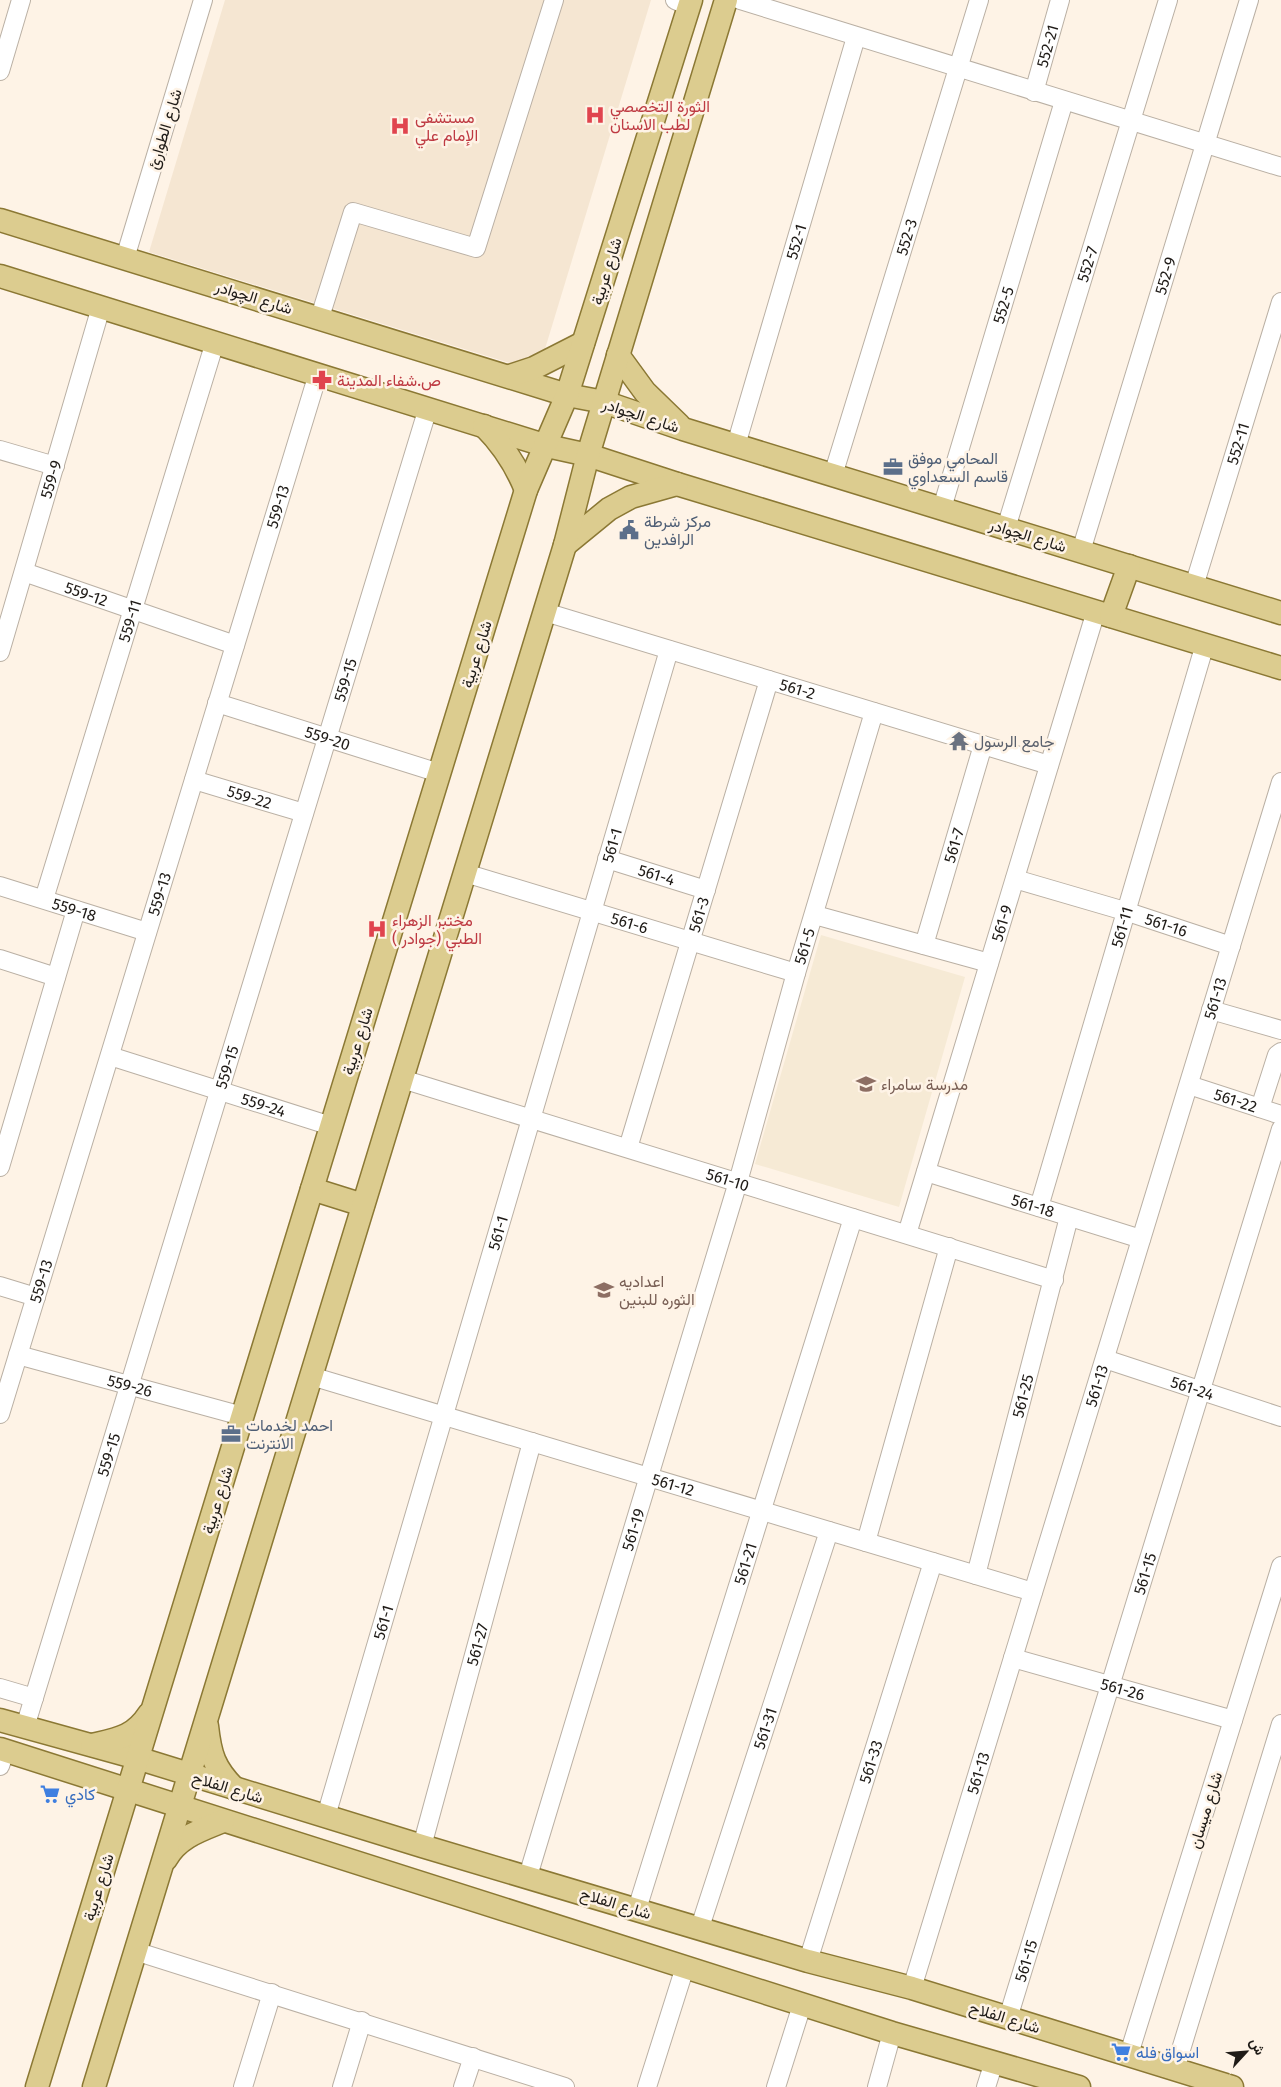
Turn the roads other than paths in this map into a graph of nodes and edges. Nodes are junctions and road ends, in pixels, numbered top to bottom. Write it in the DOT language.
graph roads {
  1 [pos="21,0"];
  2 [pos="203,0"];
  3 [pos="554,0"];
  4 [pos="726,0"];
  5 [pos="740,0"];
  6 [pos="980,0"];
  7 [pos="1060,0"];
  8 [pos="1168,0"];
  9 [pos="1249,0"];
  10 [pos="685,2"];
  11 [pos="856,37"];
  12 [pos="958,69"];
  13 [pos="0,71"];
  14 [pos="1034,92"];
  15 [pos="1064,101"];
  16 [pos="1131,122"];
  17 [pos="1205,145"];
  18 [pos="1281,167"];
  19 [pos="0,220"];
  20 [pos="125,258"];
  21 [pos="0,276"];
  22 [pos="1281,302"];
  23 [pos="101,307"];
  24 [pos="320,318"];
  25 [pos="215,342"];
  26 [pos="583,343"];
  27 [pos="618,355"];
  28 [pos="318,374"];
  29 [pos="510,376"];
  30 [pos="567,395"];
  31 [pos="604,402"];
  32 [pos="428,408"];
  33 [pos="481,424"];
  34 [pos="683,429"];
  35 [pos="736,445"];
  36 [pos="547,446"];
  37 [pos="0,450"];
  38 [pos="588,455"];
  39 [pos="54,466"];
  40 [pos="833,475"];
  41 [pos="677,484"];
  42 [pos="526,490"];
  43 [pos="942,508"];
  44 [pos="1006,528"];
  45 [pos="565,545"];
  46 [pos="1081,551"];
  47 [pos="1129,566"];
  48 [pos="24,572"];
  49 [pos="1194,586"];
  50 [pos="134,610"];
  51 [pos="545,612"];
  52 [pos="1281,613"];
  53 [pos="1103,614"];
  54 [pos="1205,644"];
  55 [pos="235,646"];
  56 [pos="669,650"];
  57 [pos="0,652"];
  58 [pos="1281,668"];
  59 [pos="769,680"];
  60 [pos="218,704"];
  61 [pos="874,712"];
  62 [pos="328,736"];
  63 [pos="983,745"];
  64 [pos="1049,765"];
  65 [pos="439,773"];
  66 [pos="194,780"];
  67 [pos="1281,782"];
  68 [pos="304,813"];
  69 [pos="607,859"];
  70 [pos="465,873"];
  71 [pos="1015,879"];
  72 [pos="0,886"];
  73 [pos="706,890"];
  74 [pos="44,899"];
  75 [pos="76,910"];
  76 [pos="592,912"];
  77 [pos="1128,912"];
  78 [pos="815,915"];
  79 [pos="148,932"];
  80 [pos="690,941"];
  81 [pos="924,945"];
  82 [pos="1231,946"];
  83 [pos="0,959"];
  84 [pos="989,963"];
  85 [pos="796,973"];
  86 [pos="56,977"];
  87 [pos="1212,1010"];
  88 [pos="1281,1030"];
  89 [pos="1281,1052"];
  90 [pos="110,1056"];
  91 [pos="402,1079"];
  92 [pos="1189,1085"];
  93 [pos="220,1091"];
  94 [pos="1260,1108"];
  95 [pos="1281,1115"];
  96 [pos="531,1119"];
  97 [pos="331,1126"];
  98 [pos="1281,1129"];
  99 [pos="628,1148"];
  100 [pos="0,1167"];
  101 [pos="926,1172"];
  102 [pos="738,1182"];
  103 [pos="312,1189"];
  104 [pos="363,1205"];
  105 [pos="1039,1207"];
  106 [pos="1070,1217"];
  107 [pos="853,1218"];
  108 [pos="907,1234"];
  109 [pos="1141,1239"];
  110 [pos="950,1248"];
  111 [pos="1054,1280"];
  112 [pos="0,1286"];
  113 [pos="36,1297"];
  114 [pos="18,1354"];
  115 [pos="1105,1359"];
  116 [pos="311,1376"];
  117 [pos="129,1385"];
  118 [pos="1201,1391"];
  119 [pos="0,1414"];
  120 [pos="242,1416"];
  121 [pos="444,1416"];
  122 [pos="1281,1417"];
  123 [pos="532,1442"];
  124 [pos="650,1477"];
  125 [pos="762,1510"];
  126 [pos="829,1531"];
  127 [pos="866,1542"];
  128 [pos="933,1562"];
  129 [pos="1281,1566"];
  130 [pos="976,1574"];
  131 [pos="1034,1592"];
  132 [pos="1013,1658"];
  133 [pos="1110,1685"];
  134 [pos="0,1688"];
  135 [pos="34,1698"];
  136 [pos="153,1706"];
  137 [pos="206,1719"];
  138 [pos="0,1720"];
  139 [pos="1233,1720"];
  140 [pos="1281,1724"];
  141 [pos="25,1727"];
  142 [pos="90,1745"];
  143 [pos="2,1755"];
  144 [pos="138,1758"];
  145 [pos="189,1775"];
  146 [pos="89,1778"];
  147 [pos="235,1789"];
  148 [pos="128,1790"];
  149 [pos="180,1806"];
  150 [pos="326,1816"];
  151 [pos="224,1821"];
  152 [pos="112,1841"];
  153 [pos="422,1846"];
  154 [pos="161,1868"];
  155 [pos="528,1876"];
  156 [pos="637,1909"];
  157 [pos="700,1928"];
  158 [pos="135,1951"];
  159 [pos="808,1961"];
  160 [pos="685,1967"];
  161 [pos="912,1988"];
  162 [pos="272,1993"];
  163 [pos="802,2005"];
  164 [pos="1008,2018"];
  165 [pos="362,2021"];
  166 [pos="892,2034"];
  167 [pos="1128,2054"];
  168 [pos="473,2058"];
  169 [pos="994,2062"];
  170 [pos="1174,2069"];
  171 [pos="37,2087"];
  172 [pos="94,2087"];
  173 [pos="243,2087"];
  174 [pos="342,2087"];
  175 [pos="463,2087"];
  176 [pos="565,2087"];
  177 [pos="647,2087"];
  178 [pos="776,2087"];
  179 [pos="877,2087"];
  180 [pos="986,2087"];
  181 [pos="1080,2087"];
  182 [pos="1232,2087"];
  1 -- 13 [label="street"];
  2 -- 20 [label="street, شارع الطوارئ"];
  3 -- 24 [label="street"];
  4 -- 27 [label="main road"];
  5 -- 11 [label="street"];
  6 -- 12 [label="street, 552-3"];
  7 -- 14 [label="street, 552-21"];
  8 -- 16 [label="street, 552-7"];
  9 -- 17 [label="street, 552-9"];
  10 -- 26 [label="main road, شارع عربية"];
  11 -- 12 [label="street"];
  11 -- 35 [label="street, 552-1"];
  12 -- 14 [label="street"];
  12 -- 40 [label="street, 552-3"];
  14 -- 15 [label="street"];
  15 -- 16 [label="street"];
  15 -- 43 [label="street, 552-5"];
  16 -- 17 [label="street"];
  16 -- 44 [label="street, 552-7"];
  17 -- 18 [label="street"];
  17 -- 46 [label="street, 552-9"];
  19 -- 20 [label="main road, شارع الچوادر"];
  20 -- 24 [label="main road, شارع الچوادر"];
  21 -- 23 [label="main road"];
  22 -- 49 [label="street, 552-11"];
  23 -- 25 [label="main road"];
  23 -- 39 [label="street, 559-9"];
  24 -- 29 [label="main road, شارع الچوادر"];
  25 -- 28 [label="main road"];
  25 -- 50 [label="street, 559-11"];
  26 -- 29 [label="main road"];
  26 -- 30 [label="main road, شارع عربية"];
  27 -- 31 [label="main road"];
  27 -- 34 [label="main road"];
  28 -- 32 [label="main road"];
  28 -- 55 [label="street, 559-13"];
  29 -- 30 [label="main road, شارع الچوادر"];
  30 -- 31 [label="main road, شارع الچوادر"];
  30 -- 36 [label="main road, شارع عربية"];
  31 -- 34 [label="main road, شارع الچوادر"];
  31 -- 38 [label="main road"];
  32 -- 33 [label="main road"];
  32 -- 62 [label="street, 559-15"];
  33 -- 36 [label="main road"];
  33 -- 42 [label="main road"];
  34 -- 35 [label="main road, شارع الچوادر"];
  35 -- 40 [label="main road, شارع الچوادر"];
  36 -- 38 [label="main road"];
  36 -- 42 [label="main road, شارع عربية"];
  37 -- 39 [label="street"];
  38 -- 41 [label="main road"];
  38 -- 45 [label="main road"];
  39 -- 48 [label="street, 559-9"];
  40 -- 43 [label="main road, شارع الچوادر"];
  41 -- 45 [label="main road"];
  41 -- 53 [label="main road"];
  42 -- 65 [label="main road, شارع عربية"];
  43 -- 44 [label="main road, شارع الچوادر"];
  44 -- 46 [label="main road, شارع الچوادر"];
  45 -- 51 [label="main road"];
  46 -- 47 [label="main road, شارع الچوادر"];
  47 -- 49 [label="main road, شارع الچوادر"];
  47 -- 53 [label="main road"];
  48 -- 50 [label="street, 559-12"];
  48 -- 57 [label="street, 559-9"];
  49 -- 52 [label="main road, شارع الچوادر"];
  50 -- 55 [label="street, 559-12"];
  50 -- 74 [label="street, 559-11"];
  51 -- 56 [label="street, 561-2"];
  51 -- 70 [label="main road"];
  53 -- 54 [label="main road"];
  53 -- 64 [label="street, 561-9"];
  54 -- 58 [label="main road"];
  54 -- 77 [label="street, 561-11"];
  55 -- 60 [label="street, 559-13"];
  56 -- 59 [label="street, 561-2"];
  56 -- 69 [label="street, 561-1"];
  59 -- 61 [label="street, 561-2"];
  59 -- 73 [label="street, 561-3"];
  60 -- 62 [label="street, 559-20"];
  60 -- 66 [label="street, 559-13"];
  61 -- 63 [label="street, 561-2"];
  61 -- 78 [label="street, 561-5"];
  62 -- 65 [label="street, 559-20"];
  62 -- 68 [label="street, 559-15"];
  63 -- 64 [label="street, 561-2"];
  63 -- 81 [label="street, 561-7"];
  64 -- 71 [label="street, 561-9"];
  65 -- 97 [label="main road, شارع عربية"];
  66 -- 68 [label="street, 559-22"];
  66 -- 79 [label="street, 559-13"];
  67 -- 82 [label="street, 561-13"];
  68 -- 93 [label="street, 559-15"];
  69 -- 73 [label="street, 561-4"];
  69 -- 76 [label="street, 561-1"];
  70 -- 76 [label="street, 561-6"];
  70 -- 91 [label="main road"];
  71 -- 77 [label="street, 561-16"];
  71 -- 84 [label="street, 561-9"];
  72 -- 74 [label="street, 559-18"];
  73 -- 80 [label="street, 561-3"];
  74 -- 75 [label="street, 559-18"];
  75 -- 79 [label="street, 559-18"];
  75 -- 86 [label="street"];
  76 -- 80 [label="street, 561-6"];
  76 -- 96 [label="street, 561-1"];
  77 -- 82 [label="street, 561-16"];
  77 -- 105 [label="street, 561-11"];
  78 -- 81 [label="street"];
  78 -- 85 [label="street, 561-5"];
  79 -- 90 [label="street, 559-13"];
  80 -- 85 [label="street, 561-6"];
  80 -- 99 [label="street, 561-3"];
  81 -- 84 [label="street"];
  82 -- 87 [label="street, 561-13"];
  83 -- 86 [label="street"];
  84 -- 101 [label="street, 561-9"];
  85 -- 102 [label="street, 561-5"];
  86 -- 100 [label="street"];
  87 -- 88 [label="street"];
  87 -- 92 [label="street, 561-13"];
  89 -- 94 [label="street"];
  90 -- 93 [label="street, 559-24"];
  90 -- 113 [label="street, 559-13"];
  91 -- 96 [label="street, 561-10"];
  91 -- 104 [label="main road"];
  92 -- 94 [label="street, 561-22"];
  92 -- 109 [label="street, 561-13"];
  93 -- 97 [label="street, 559-24"];
  93 -- 117 [label="street, 559-15"];
  94 -- 95 [label="street, 561-22"];
  96 -- 99 [label="street, 561-10"];
  96 -- 121 [label="street, 561-1"];
  97 -- 103 [label="main road, شارع عربية"];
  98 -- 118 [label="street, 561-15"];
  99 -- 102 [label="street, 561-10"];
  101 -- 105 [label="street, 561-18"];
  101 -- 108 [label="street, 561-9"];
  102 -- 107 [label="street, 561-10"];
  102 -- 124 [label="street, 561-19"];
  103 -- 104 [label="main road"];
  103 -- 120 [label="main road, شارع عربية"];
  104 -- 116 [label="main road"];
  105 -- 106 [label="street, 561-18"];
  106 -- 109 [label="street, 561-18"];
  106 -- 111 [label="street, 561-25"];
  107 -- 108 [label="street, 561-10"];
  107 -- 125 [label="street, 561-21"];
  108 -- 110 [label="street, 561-10"];
  109 -- 115 [label="street, 561-13"];
  110 -- 111 [label="street, 561-10"];
  110 -- 127 [label="street"];
  111 -- 130 [label="street, 561-25"];
  112 -- 113 [label="street"];
  113 -- 114 [label="street, 559-13"];
  114 -- 117 [label="street, 559-26"];
  114 -- 119 [label="street, 559-13"];
  115 -- 118 [label="street, 561-24"];
  115 -- 131 [label="street, 561-13"];
  116 -- 121 [label="street, 561-12"];
  116 -- 137 [label="main road"];
  117 -- 120 [label="street, 559-26"];
  117 -- 135 [label="street, 559-15"];
  118 -- 122 [label="street, 561-24"];
  118 -- 133 [label="street, 561-15"];
  120 -- 136 [label="main road, شارع عربية"];
  121 -- 123 [label="street, 561-12"];
  121 -- 150 [label="street, 561-1"];
  123 -- 124 [label="street, 561-12"];
  123 -- 153 [label="street, 561-27"];
  124 -- 125 [label="street, 561-12"];
  124 -- 155 [label="street, 561-19"];
  125 -- 126 [label="street, 561-12"];
  125 -- 156 [label="street, 561-21"];
  126 -- 127 [label="street, 561-12"];
  126 -- 157 [label="street, 561-31"];
  127 -- 128 [label="street, 561-12"];
  128 -- 130 [label="street, 561-12"];
  128 -- 159 [label="street, 561-33"];
  129 -- 139 [label="street, شارع ميسان"];
  130 -- 131 [label="street, 561-12"];
  131 -- 132 [label="street, 561-13"];
  132 -- 133 [label="street, 561-26"];
  132 -- 161 [label="street, 561-13"];
  133 -- 139 [label="street, 561-26"];
  133 -- 164 [label="street, 561-15"];
  134 -- 135 [label="street"];
  135 -- 141 [label="street, 559-15"];
  136 -- 142 [label="main road"];
  136 -- 144 [label="main road, شارع عربية"];
  137 -- 145 [label="main road"];
  137 -- 147 [label="main road"];
  138 -- 141 [label="main road, شارع الفلاح"];
  139 -- 167 [label="street, شارع ميسان"];
  140 -- 170 [label="street"];
  141 -- 142 [label="main road, شارع الفلاح"];
  142 -- 144 [label="main road, شارع الفلاح"];
  143 -- 146 [label="main road, شارع الفلاح"];
  144 -- 145 [label="main road, شارع الفلاح"];
  144 -- 148 [label="main road, شارع عربية"];
  145 -- 147 [label="main road, شارع الفلاح"];
  145 -- 149 [label="main road"];
  146 -- 148 [label="main road, شارع الفلاح"];
  146 -- 152 [label="main road"];
  147 -- 150 [label="main road, شارع الفلاح"];
  148 -- 149 [label="main road, شارع الفلاح"];
  148 -- 152 [label="main road, شارع عربية"];
  149 -- 151 [label="main road, شارع الفلاح"];
  149 -- 154 [label="main road"];
  150 -- 153 [label="main road, شارع الفلاح"];
  151 -- 154 [label="main road"];
  151 -- 160 [label="main road, شارع الفلاح"];
  152 -- 171 [label="main road, شارع عربية"];
  153 -- 155 [label="main road, شارع الفلاح"];
  154 -- 158 [label="main road"];
  155 -- 156 [label="main road, شارع الفلاح"];
  156 -- 157 [label="main road, شارع الفلاح"];
  157 -- 159 [label="main road, شارع الفلاح"];
  158 -- 162 [label="street"];
  158 -- 172 [label="main road"];
  159 -- 161 [label="main road, شارع الفلاح"];
  160 -- 163 [label="main road, شارع الفلاح"];
  160 -- 177 [label="street"];
  161 -- 164 [label="main road, شارع الفلاح"];
  162 -- 165 [label="street"];
  162 -- 173 [label="street"];
  163 -- 166 [label="main road, شارع الفلاح"];
  163 -- 178 [label="street"];
  164 -- 167 [label="main road, شارع الفلاح"];
  165 -- 168 [label="street"];
  165 -- 174 [label="street"];
  166 -- 169 [label="main road, شارع الفلاح"];
  166 -- 179 [label="street"];
  167 -- 170 [label="main road, شارع الفلاح"];
  168 -- 175 [label="street"];
  168 -- 176 [label="street"];
  169 -- 180 [label="street"];
  169 -- 181 [label="main road, شارع الفلاح"];
  170 -- 182 [label="main road, شارع الفلاح"];
}
